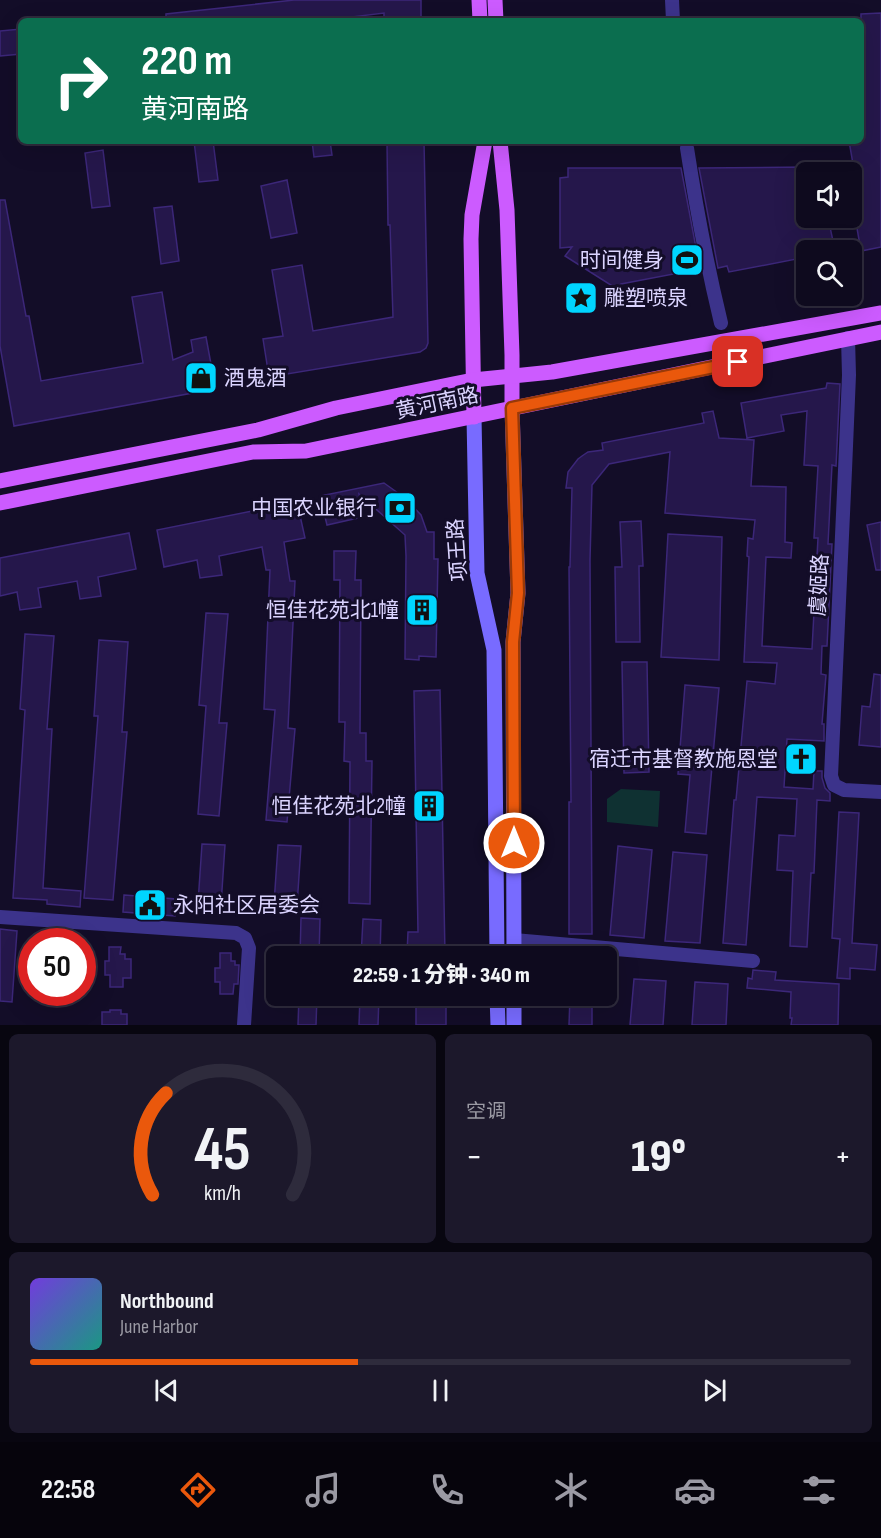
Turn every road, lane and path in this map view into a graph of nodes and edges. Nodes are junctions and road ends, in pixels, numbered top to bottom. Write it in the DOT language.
graph roads {
  1 [pos="479,0"];
  2 [pos="495,0"];
  3 [pos="672,0"];
  4 [pos="480,18"];
  5 [pos="496,18"];
  6 [pos="672,18"];
  7 [pos="484,144"];
  8 [pos="500,144"];
  9 [pos="687,148"];
  10 [pos="881,313"];
  11 [pos="721,323"];
  12 [pos="881,332"];
  13 [pos="848,338"];
  14 [pos="512,377"];
  15 [pos="473,380"];
  16 [pos="512,408"];
  17 [pos="474,417"];
  18 [pos="0,481"];
  19 [pos="0,503"];
  20 [pos="881,792"];
  21 [pos="0,918"];
  22 [pos="514,940"];
  23 [pos="497,946"];
  24 [pos="514,946"];
  25 [pos="753,961"];
  26 [pos="498,1006"];
  27 [pos="514,1006"];
  28 [pos="244,1025"];
  29 [pos="498,1025"];
  30 [pos="514,1025"];
  1 -- 4 [label="main road"];
  2 -- 5 [label="main road"];
  3 -- 6 [label="street"];
  7 -- 15 [label="main road, 项王路"];
  8 -- 14 [label="main road"];
  9 -- 11 [label="street"];
  10 -- 14 [label="main road, 黄河南路"];
  12 -- 13 [label="main road, 黄河南路"];
  13 -- 16 [label="main road, 黄河南路"];
  13 -- 20 [label="street, 虞姬路"];
  14 -- 15 [label="main road, 黄河南路"];
  14 -- 16 [label="main road"];
  15 -- 17 [label="main road, 项王路"];
  15 -- 18 [label="main road, 黄河南路"];
  16 -- 17 [label="main road, 黄河南路"];
  16 -- 22 [label="main road"];
  17 -- 19 [label="main road, 黄河南路"];
  17 -- 23 [label="main road, 项王路"];
  21 -- 28 [label="street"];
  22 -- 24 [label="main road"];
  22 -- 25 [label="street"];
  26 -- 29 [label="main road"];
  27 -- 30 [label="main road"];
}
